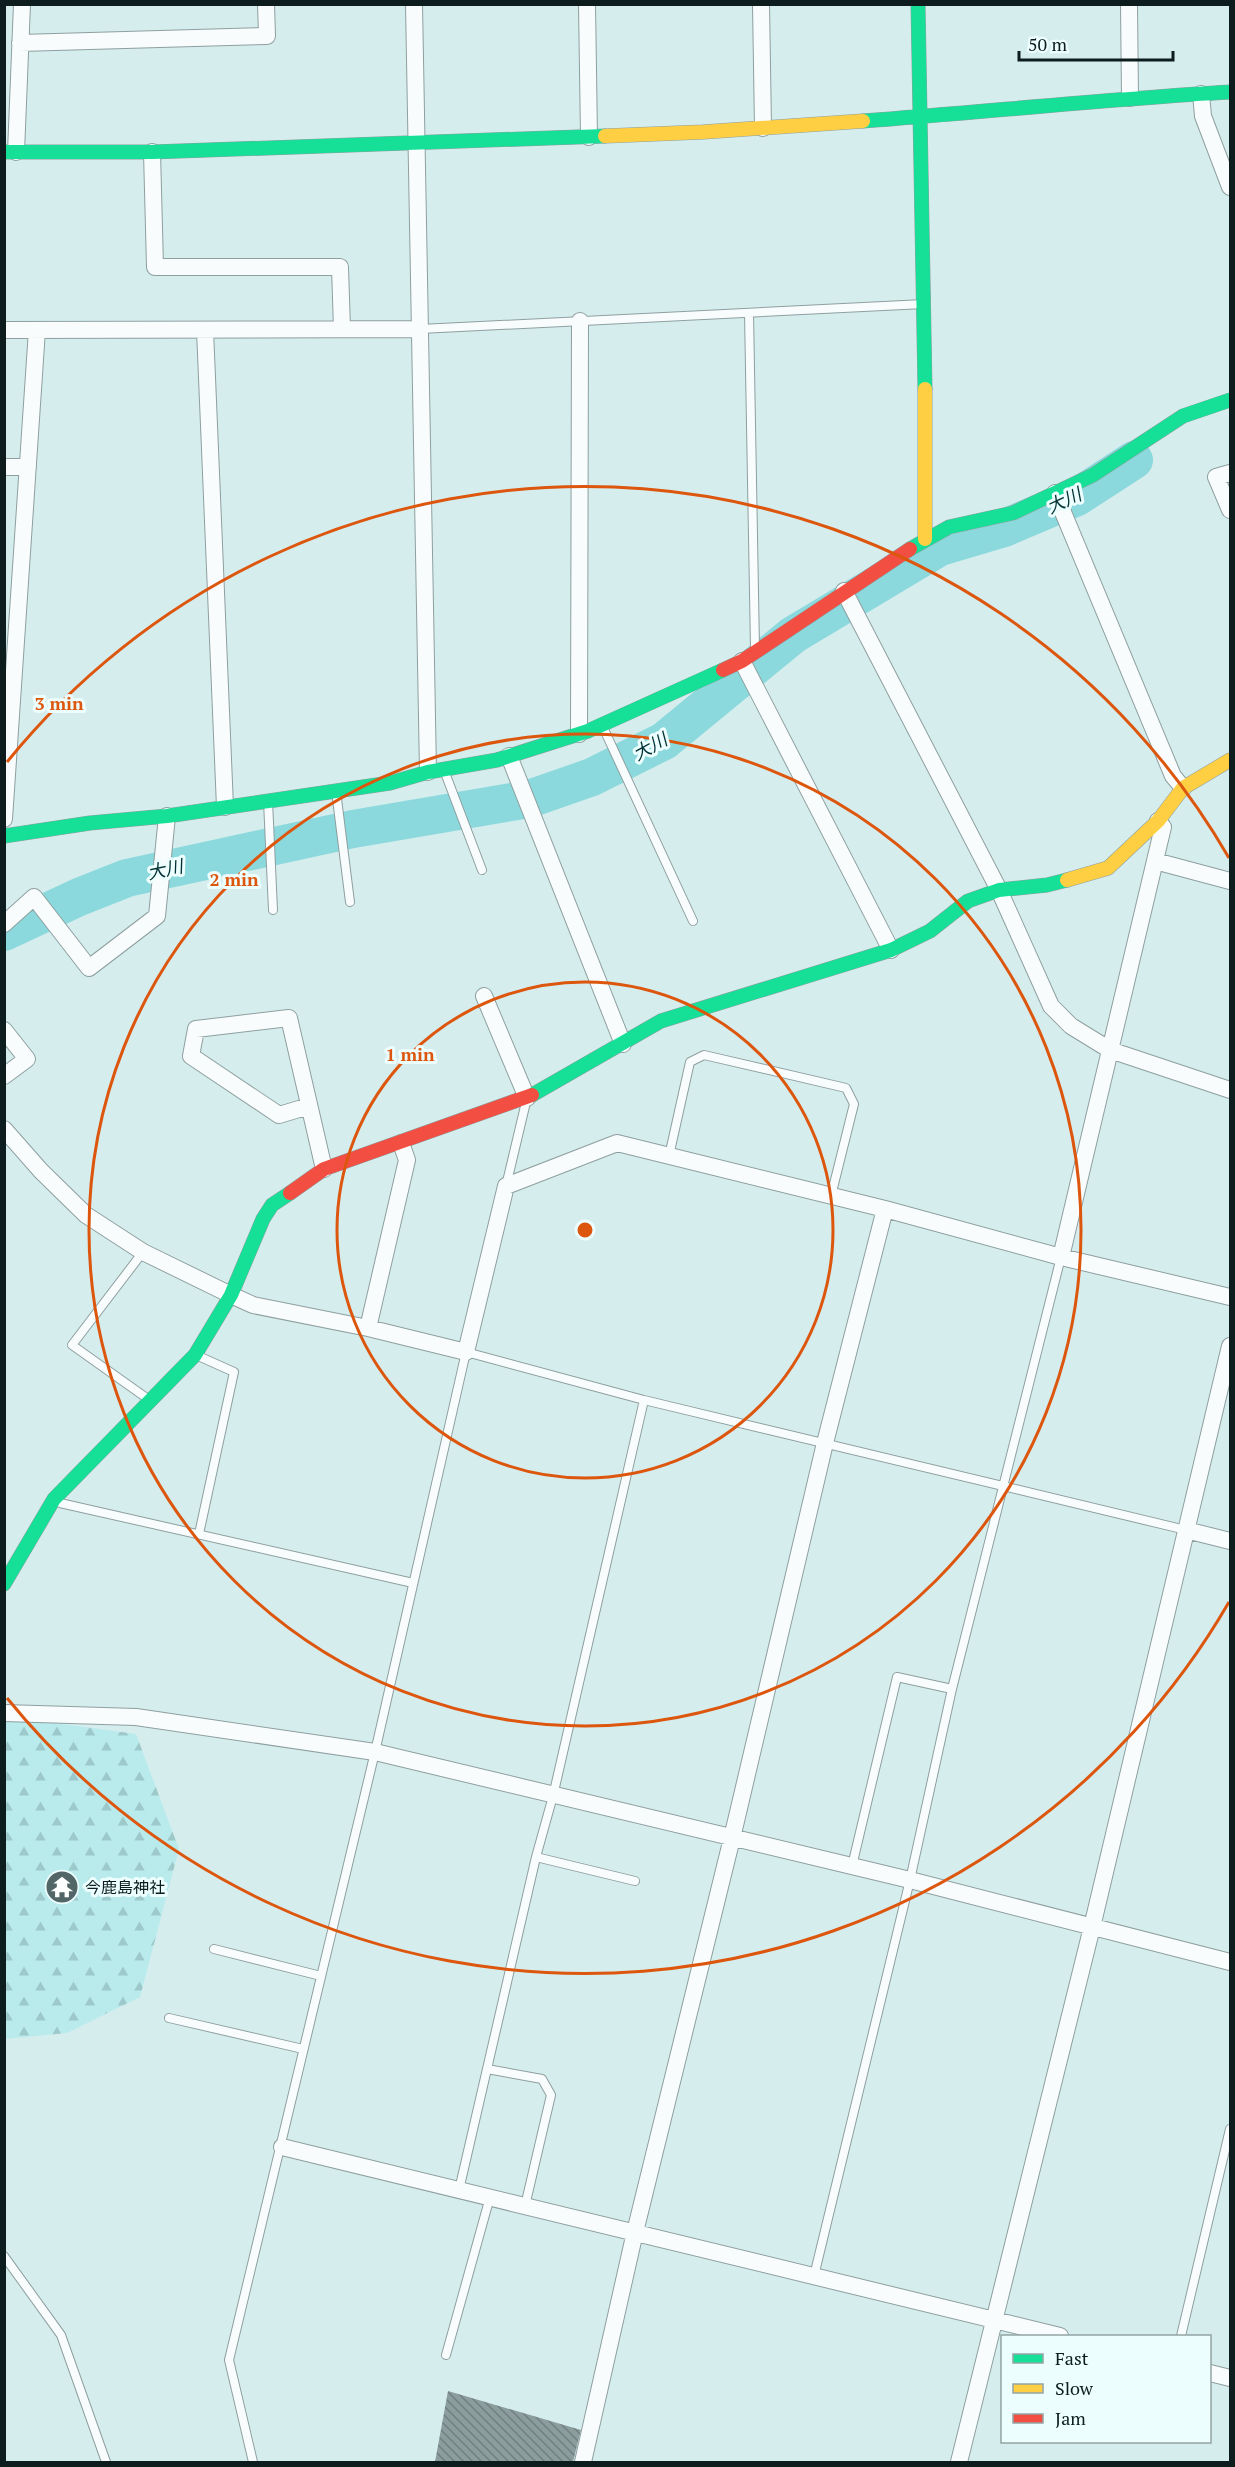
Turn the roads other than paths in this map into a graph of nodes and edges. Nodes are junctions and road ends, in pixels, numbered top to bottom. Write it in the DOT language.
graph roads {
  1 [pos="22,4"];
  2 [pos="266,4"];
  3 [pos="414,4"];
  4 [pos="587,4"];
  5 [pos="761,4"];
  6 [pos="918,4"];
  7 [pos="1130,4"];
  8 [pos="21,43"];
  9 [pos="1230,92"];
  10 [pos="1201,94"];
  11 [pos="1130,98"];
  12 [pos="921,116"];
  13 [pos="764,128"];
  14 [pos="589,137"];
  15 [pos="416,143"];
  16 [pos="10,152"];
  17 [pos="152,152"];
  18 [pos="1230,187"];
  19 [pos="925,304"];
  20 [pos="748,313"];
  21 [pos="580,321"];
  22 [pos="342,329"];
  23 [pos="420,329"];
  24 [pos="4,330"];
  25 [pos="37,330"];
  26 [pos="205,330"];
  27 [pos="1230,400"];
  28 [pos="28,466"];
  29 [pos="4,467"];
  30 [pos="1230,473"];
  31 [pos="1055,493"];
  32 [pos="1230,510"];
  33 [pos="925,539"];
  34 [pos="844,591"];
  35 [pos="748,656"];
  36 [pos="602,725"];
  37 [pos="579,734"];
  38 [pos="509,756"];
  39 [pos="1230,760"];
  40 [pos="436,771"];
  41 [pos="1183,788"];
  42 [pos="336,791"];
  43 [pos="268,801"];
  44 [pos="225,807"];
  45 [pos="167,816"];
  46 [pos="4,819"];
  47 [pos="1158,821"];
  48 [pos="4,836"];
  49 [pos="1155,861"];
  50 [pos="482,870"];
  51 [pos="1230,881"];
  52 [pos="999,890"];
  53 [pos="350,902"];
  54 [pos="273,910"];
  55 [pos="693,921"];
  56 [pos="4,924"];
  57 [pos="891,950"];
  58 [pos="484,996"];
  59 [pos="4,1030"];
  60 [pos="623,1044"];
  61 [pos="1110,1050"];
  62 [pos="4,1076"];
  63 [pos="1230,1090"];
  64 [pos="527,1098"];
  65 [pos="309,1106"];
  66 [pos="4,1129"];
  67 [pos="401,1143"];
  68 [pos="669,1156"];
  69 [pos="324,1169"];
  70 [pos="506,1186"];
  71 [pos="831,1196"];
  72 [pos="885,1209"];
  73 [pos="143,1252"];
  74 [pos="1061,1257"];
  75 [pos="231,1295"];
  76 [pos="1230,1297"];
  77 [pos="368,1328"];
  78 [pos="1230,1346"];
  79 [pos="466,1352"];
  80 [pos="195,1355"];
  81 [pos="644,1400"];
  82 [pos="151,1401"];
  83 [pos="825,1443"];
  84 [pos="1003,1485"];
  85 [pos="54,1499"];
  86 [pos="1185,1530"];
  87 [pos="199,1534"];
  88 [pos="1230,1541"];
  89 [pos="414,1583"];
  90 [pos="4,1584"];
  91 [pos="952,1689"];
  92 [pos="4,1713"];
  93 [pos="375,1752"];
  94 [pos="553,1796"];
  95 [pos="732,1838"];
  96 [pos="536,1857"];
  97 [pos="852,1866"];
  98 [pos="910,1880"];
  99 [pos="635,1881"];
  100 [pos="1092,1928"];
  101 [pos="214,1949"];
  102 [pos="1230,1962"];
  103 [pos="321,1976"];
  104 [pos="169,2018"];
  105 [pos="303,2049"];
  106 [pos="487,2069"];
  107 [pos="1230,2129"];
  108 [pos="282,2147"];
  109 [pos="459,2190"];
  110 [pos="490,2197"];
  111 [pos="525,2206"];
  112 [pos="635,2232"];
  113 [pos="4,2256"];
  114 [pos="814,2276"];
  115 [pos="994,2320"];
  116 [pos="1052,2335"];
  117 [pos="1181,2335"];
  118 [pos="446,2355"];
  119 [pos="1211,2373"];
  120 [pos="1230,2378"];
  121 [pos="106,2463"];
  122 [pos="253,2463"];
  123 [pos="584,2463"];
  124 [pos="959,2463"];
  1 -- 8 [label="street"];
  2 -- 8 [label="street"];
  3 -- 15 [label="street"];
  4 -- 14 [label="street"];
  5 -- 13 [label="street"];
  6 -- 12 [label="street"];
  7 -- 11 [label="street"];
  8 -- 16 [label="street"];
  9 -- 10 [label="street"];
  10 -- 11 [label="street"];
  10 -- 18 [label="street"];
  11 -- 12 [label="street"];
  12 -- 13 [label="street"];
  12 -- 19 [label="street"];
  13 -- 14 [label="street"];
  14 -- 15 [label="street"];
  15 -- 17 [label="street"];
  15 -- 23 [label="street"];
  16 -- 17 [label="street"];
  17 -- 22 [label="street"];
  19 -- 20 [label="lane"];
  19 -- 33 [label="street"];
  20 -- 21 [label="lane"];
  20 -- 35 [label="lane"];
  21 -- 23 [label="lane"];
  21 -- 37 [label="street"];
  22 -- 23 [label="street"];
  22 -- 26 [label="street"];
  23 -- 40 [label="street"];
  24 -- 25 [label="street"];
  25 -- 26 [label="street"];
  25 -- 28 [label="street"];
  26 -- 44 [label="street"];
  27 -- 31 [label="street"];
  28 -- 29 [label="street"];
  28 -- 46 [label="street"];
  30 -- 32 [label="street"];
  31 -- 33 [label="street"];
  31 -- 41 [label="street"];
  33 -- 34 [label="street"];
  34 -- 35 [label="street"];
  34 -- 52 [label="street"];
  35 -- 36 [label="street"];
  35 -- 57 [label="street"];
  36 -- 37 [label="street"];
  36 -- 55 [label="lane"];
  37 -- 38 [label="street"];
  38 -- 40 [label="street"];
  38 -- 60 [label="street"];
  39 -- 41 [label="street"];
  40 -- 42 [label="street"];
  40 -- 50 [label="lane"];
  41 -- 47 [label="street"];
  42 -- 43 [label="street"];
  42 -- 53 [label="lane"];
  43 -- 44 [label="street"];
  43 -- 54 [label="lane"];
  44 -- 45 [label="street"];
  45 -- 48 [label="street"];
  45 -- 56 [label="street"];
  47 -- 49 [label="street"];
  47 -- 52 [label="street"];
  49 -- 51 [label="street"];
  49 -- 61 [label="street"];
  52 -- 57 [label="street"];
  52 -- 61 [label="street"];
  57 -- 60 [label="street"];
  58 -- 64 [label="street"];
  59 -- 62 [label="street"];
  60 -- 64 [label="street"];
  61 -- 63 [label="street"];
  61 -- 74 [label="street"];
  64 -- 67 [label="street"];
  64 -- 70 [label="lane"];
  65 -- 65 [label="street"];
  65 -- 69 [label="street"];
  66 -- 73 [label="street"];
  67 -- 69 [label="street"];
  67 -- 77 [label="street"];
  68 -- 70 [label="street"];
  68 -- 71 [label="street"];
  68 -- 71 [label="lane"];
  69 -- 75 [label="street"];
  70 -- 79 [label="street"];
  71 -- 72 [label="street"];
  72 -- 74 [label="street"];
  72 -- 83 [label="street"];
  73 -- 75 [label="street"];
  73 -- 82 [label="lane"];
  74 -- 76 [label="street"];
  74 -- 84 [label="lane"];
  75 -- 77 [label="street"];
  75 -- 80 [label="street"];
  77 -- 79 [label="street"];
  78 -- 86 [label="street"];
  79 -- 81 [label="lane"];
  79 -- 89 [label="lane"];
  80 -- 82 [label="street"];
  80 -- 87 [label="lane"];
  81 -- 83 [label="lane"];
  81 -- 94 [label="lane"];
  82 -- 85 [label="street"];
  83 -- 84 [label="lane"];
  83 -- 95 [label="street"];
  84 -- 86 [label="lane"];
  84 -- 91 [label="lane"];
  85 -- 87 [label="lane"];
  85 -- 90 [label="street"];
  86 -- 88 [label="street"];
  86 -- 100 [label="street"];
  87 -- 89 [label="lane"];
  89 -- 93 [label="lane"];
  91 -- 97 [label="lane"];
  91 -- 98 [label="lane"];
  92 -- 93 [label="street"];
  93 -- 94 [label="street"];
  93 -- 103 [label="lane"];
  94 -- 95 [label="street"];
  94 -- 96 [label="lane"];
  95 -- 97 [label="street"];
  95 -- 112 [label="street"];
  96 -- 99 [label="lane"];
  96 -- 106 [label="lane"];
  97 -- 98 [label="street"];
  98 -- 100 [label="street"];
  98 -- 114 [label="lane"];
  100 -- 102 [label="street"];
  100 -- 115 [label="street"];
  101 -- 103 [label="lane"];
  103 -- 105 [label="lane"];
  104 -- 105 [label="lane"];
  105 -- 108 [label="lane"];
  106 -- 109 [label="lane"];
  106 -- 111 [label="lane"];
  107 -- 117 [label="lane"];
  108 -- 109 [label="street"];
  108 -- 122 [label="lane"];
  109 -- 110 [label="street"];
  110 -- 111 [label="street"];
  110 -- 118 [label="lane"];
  111 -- 112 [label="street"];
  112 -- 114 [label="street"];
  112 -- 123 [label="street"];
  113 -- 121 [label="lane"];
  114 -- 115 [label="street"];
  115 -- 116 [label="street"];
  115 -- 124 [label="street"];
  119 -- 120 [label="street"];
}
